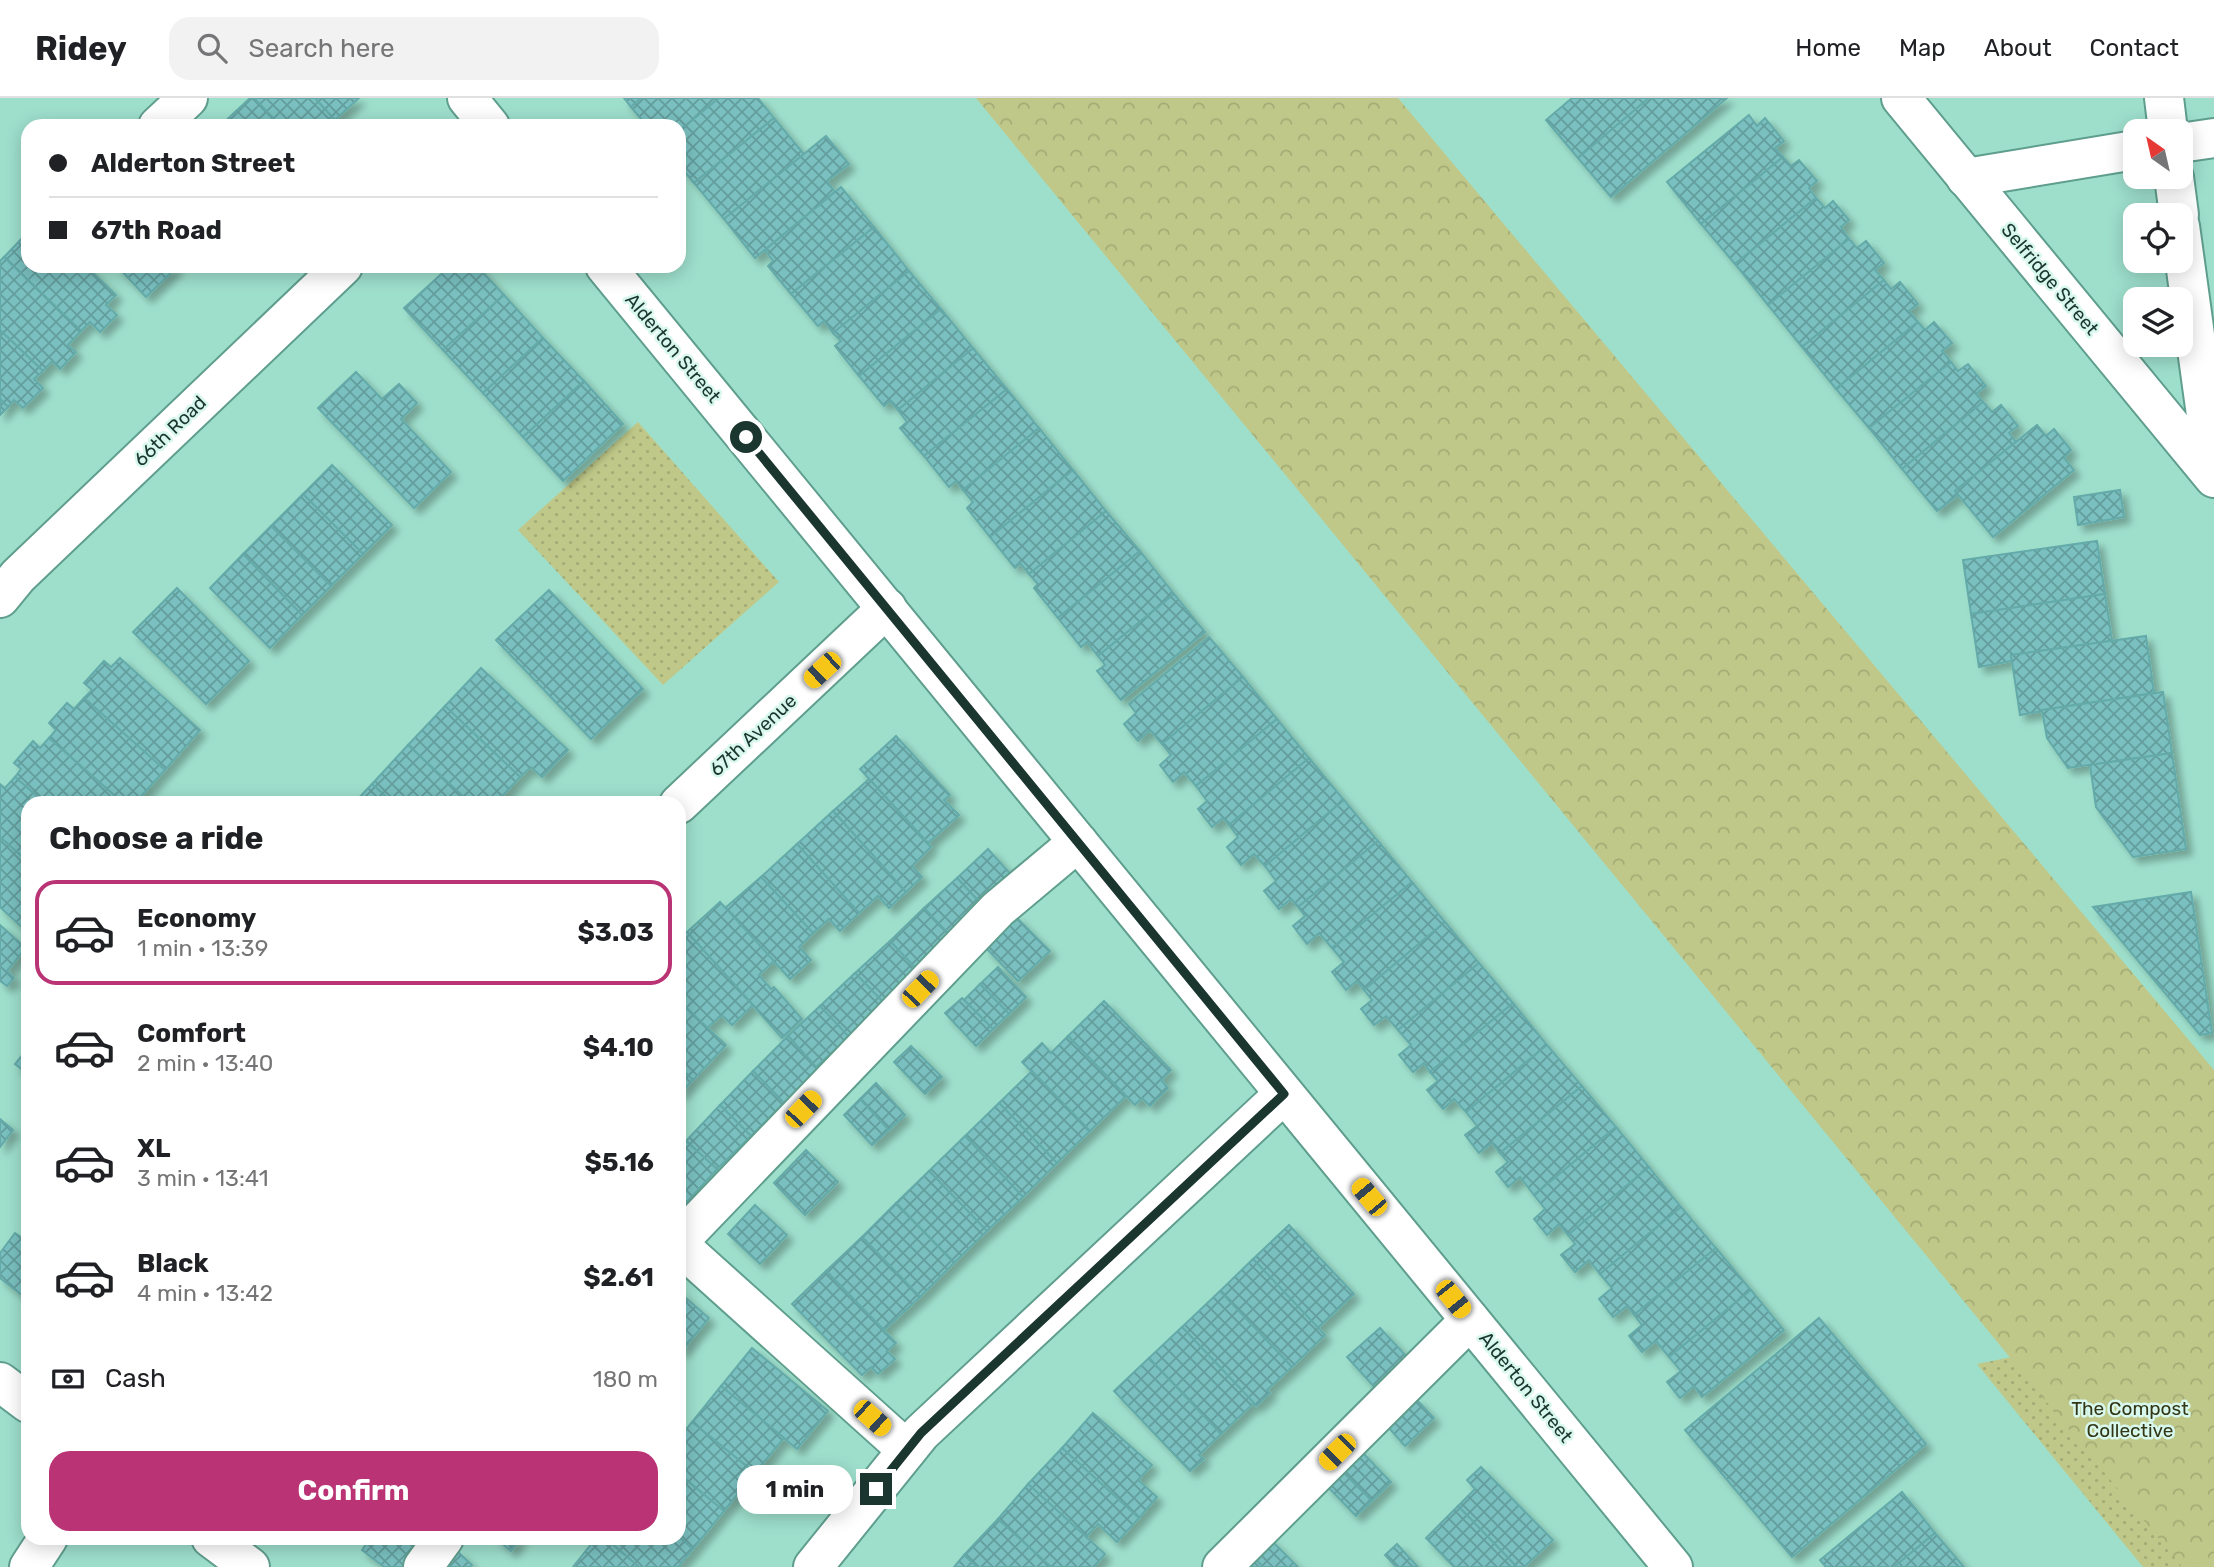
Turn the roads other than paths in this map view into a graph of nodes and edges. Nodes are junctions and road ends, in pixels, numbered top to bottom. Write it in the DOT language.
graph roads {
  1 [pos="188,98"];
  2 [pos="467,98"];
  3 [pos="1901,98"];
  4 [pos="2164,98"];
  5 [pos="166,119"];
  6 [pos="484,119"];
  7 [pos="2167,119"];
  8 [pos="2214,138"];
  9 [pos="2193,141"];
  10 [pos="2123,152"];
  11 [pos="1966,178"];
  12 [pos="336,273"];
  13 [pos="611,273"];
  14 [pos="2186,273"];
  15 [pos="2214,476"];
  16 [pos="0,598"];
  17 [pos="887,608"];
  18 [pos="686,797"];
  19 [pos="1078,842"];
  20 [pos="1284,1094"];
  21 [pos="686,1236"];
  22 [pos="686,1249"];
  23 [pos="1470,1320"];
  24 [pos="0,1382"];
  25 [pos="21,1397"];
  26 [pos="908,1450"];
  27 [pos="43,1545"];
  28 [pos="220,1545"];
  29 [pos="439,1545"];
  30 [pos="29,1567"];
  31 [pos="250,1567"];
  32 [pos="422,1567"];
  33 [pos="813,1567"];
  34 [pos="1222,1567"];
  35 [pos="1674,1567"];
  1 -- 5 [label="street"];
  2 -- 6 [label="street"];
  3 -- 11 [label="street, Selfridge Street"];
  4 -- 7 [label="street"];
  8 -- 9 [label="street"];
  10 -- 11 [label="street"];
  11 -- 15 [label="street, Selfridge Street"];
  12 -- 16 [label="street, 66th Road"];
  13 -- 17 [label="street, Alderton Street"];
  14 -- 15 [label="street"];
  17 -- 18 [label="street, 67th Avenue"];
  17 -- 19 [label="street, Alderton Street"];
  19 -- 20 [label="street, Alderton Street"];
  19 -- 21 [label="street"];
  20 -- 23 [label="street, Alderton Street"];
  20 -- 26 [label="street"];
  22 -- 26 [label="street"];
  23 -- 34 [label="street"];
  23 -- 35 [label="street, Alderton Street"];
  24 -- 25 [label="street"];
  26 -- 33 [label="street"];
  27 -- 30 [label="street"];
  28 -- 31 [label="street"];
  29 -- 32 [label="street"];
}
